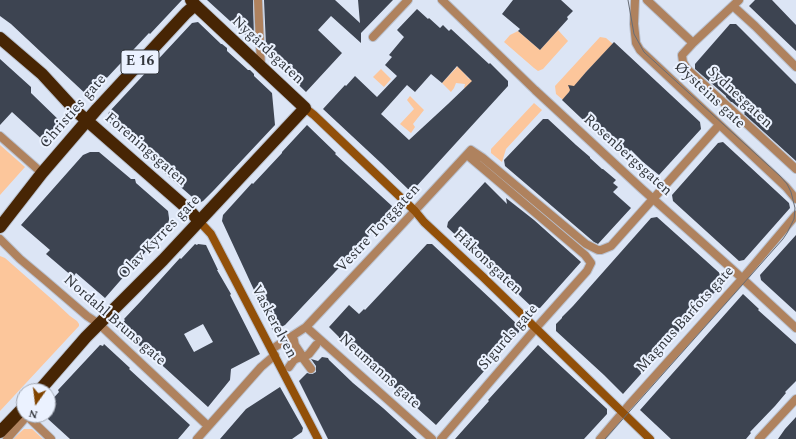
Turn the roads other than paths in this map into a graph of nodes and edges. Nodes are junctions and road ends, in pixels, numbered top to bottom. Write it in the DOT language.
graph roads {
  1 [pos="258,0"];
  2 [pos="408,0"];
  3 [pos="442,0"];
  4 [pos="635,0"];
  5 [pos="647,0"];
  6 [pos="193,3"];
  7 [pos="736,3"];
  8 [pos="374,37"];
  9 [pos="0,38"];
  10 [pos="693,43"];
  11 [pos="261,66"];
  12 [pos="796,67"];
  13 [pos="305,108"];
  14 [pos="87,120"];
  15 [pos="719,125"];
  16 [pos="0,136"];
  17 [pos="469,152"];
  18 [pos="796,169"];
  19 [pos="42,173"];
  20 [pos="653,199"];
  21 [pos="796,199"];
  22 [pos="415,211"];
  23 [pos="795,217"];
  24 [pos="199,221"];
  25 [pos="0,227"];
  26 [pos="0,239"];
  27 [pos="742,279"];
  28 [pos="99,324"];
  29 [pos="306,327"];
  30 [pos="536,328"];
  31 [pos="796,328"];
  32 [pos="293,336"];
  33 [pos="316,345"];
  34 [pos="273,352"];
  35 [pos="302,358"];
  36 [pos="288,367"];
  37 [pos="311,369"];
  38 [pos="46,383"];
  39 [pos="796,399"];
  40 [pos="622,412"];
  41 [pos="16,420"];
  42 [pos="18,423"];
  43 [pos="36,423"];
  44 [pos="208,426"];
  45 [pos="0,432"];
  46 [pos="7,439"];
  47 [pos="51,439"];
  48 [pos="197,439"];
  49 [pos="318,439"];
  50 [pos="432,439"];
  51 [pos="441,439"];
  52 [pos="600,439"];
  53 [pos="650,439"];
  54 [pos="759,439"];
  1 -- 11 [label="street"];
  2 -- 8 [label="street"];
  3 -- 20 [label="street, Rosenbergsgaten"];
  4 -- 15 [label="street, Øysteins gate"];
  5 -- 10 [label="street"];
  6 -- 11 [label="highway, Nygårdsgaten / E 16"];
  6 -- 14 [label="highway, Christies gate / E 16"];
  7 -- 10 [label="street"];
  7 -- 12 [label="street"];
  9 -- 14 [label="highway, Foreningsgaten"];
  10 -- 18 [label="street, Sydnesgaten"];
  11 -- 13 [label="highway, Nygårdsgaten / E 16"];
  13 -- 22 [label="main road, Håkonsgaten"];
  13 -- 24 [label="highway, Olav Kyrres gate"];
  14 -- 19 [label="highway, Christies gate / E 16"];
  14 -- 24 [label="highway, Foreningsgaten"];
  15 -- 20 [label="street"];
  15 -- 21 [label="street, Øysteins gate"];
  16 -- 19 [label="street"];
  17 -- 20 [label="street"];
  17 -- 22 [label="street, Vestre Torggaten"];
  17 -- 30 [label="street, Sigurds gate"];
  19 -- 25 [label="highway, Christies gate / E 16"];
  20 -- 27 [label="street, Rosenbergsgaten"];
  22 -- 29 [label="street, Vestre Torggaten"];
  22 -- 30 [label="main road, Håkonsgaten"];
  23 -- 27 [label="street, Magnus Barfots gate"];
  24 -- 28 [label="highway, Olav Kyrres gate"];
  24 -- 34 [label="main road, Vaskerelven"];
  26 -- 28 [label="street, Nordahl Bruns gate"];
  27 -- 31 [label="street, Rosenbergsgaten"];
  27 -- 40 [label="street, Magnus Barfots gate"];
  28 -- 38 [label="highway, Olav Kyrres gate"];
  28 -- 44 [label="street, Nordahl Bruns gate"];
  29 -- 32 [label="street, Vestre Torggaten"];
  29 -- 50 [label="street, Neumanns gate"];
  30 -- 40 [label="main road, Håkonsgaten"];
  30 -- 51 [label="street, Sigurds gate"];
  32 -- 34 [label="street, Vestre Torggaten"];
  32 -- 35 [label="street"];
  33 -- 35 [label="street"];
  34 -- 44 [label="street"];
  34 -- 49 [label="main road, Vaskerelven"];
  35 -- 36 [label="street"];
  35 -- 37 [label="street"];
  39 -- 54 [label="street"];
  40 -- 52 [label="street, Magnus Barfots gate"];
  40 -- 53 [label="main road, Håkonsgaten"];
  41 -- 45 [label="highway"];
  42 -- 46 [label="street"];
  43 -- 47 [label="street"];
  44 -- 48 [label="street"];
}
